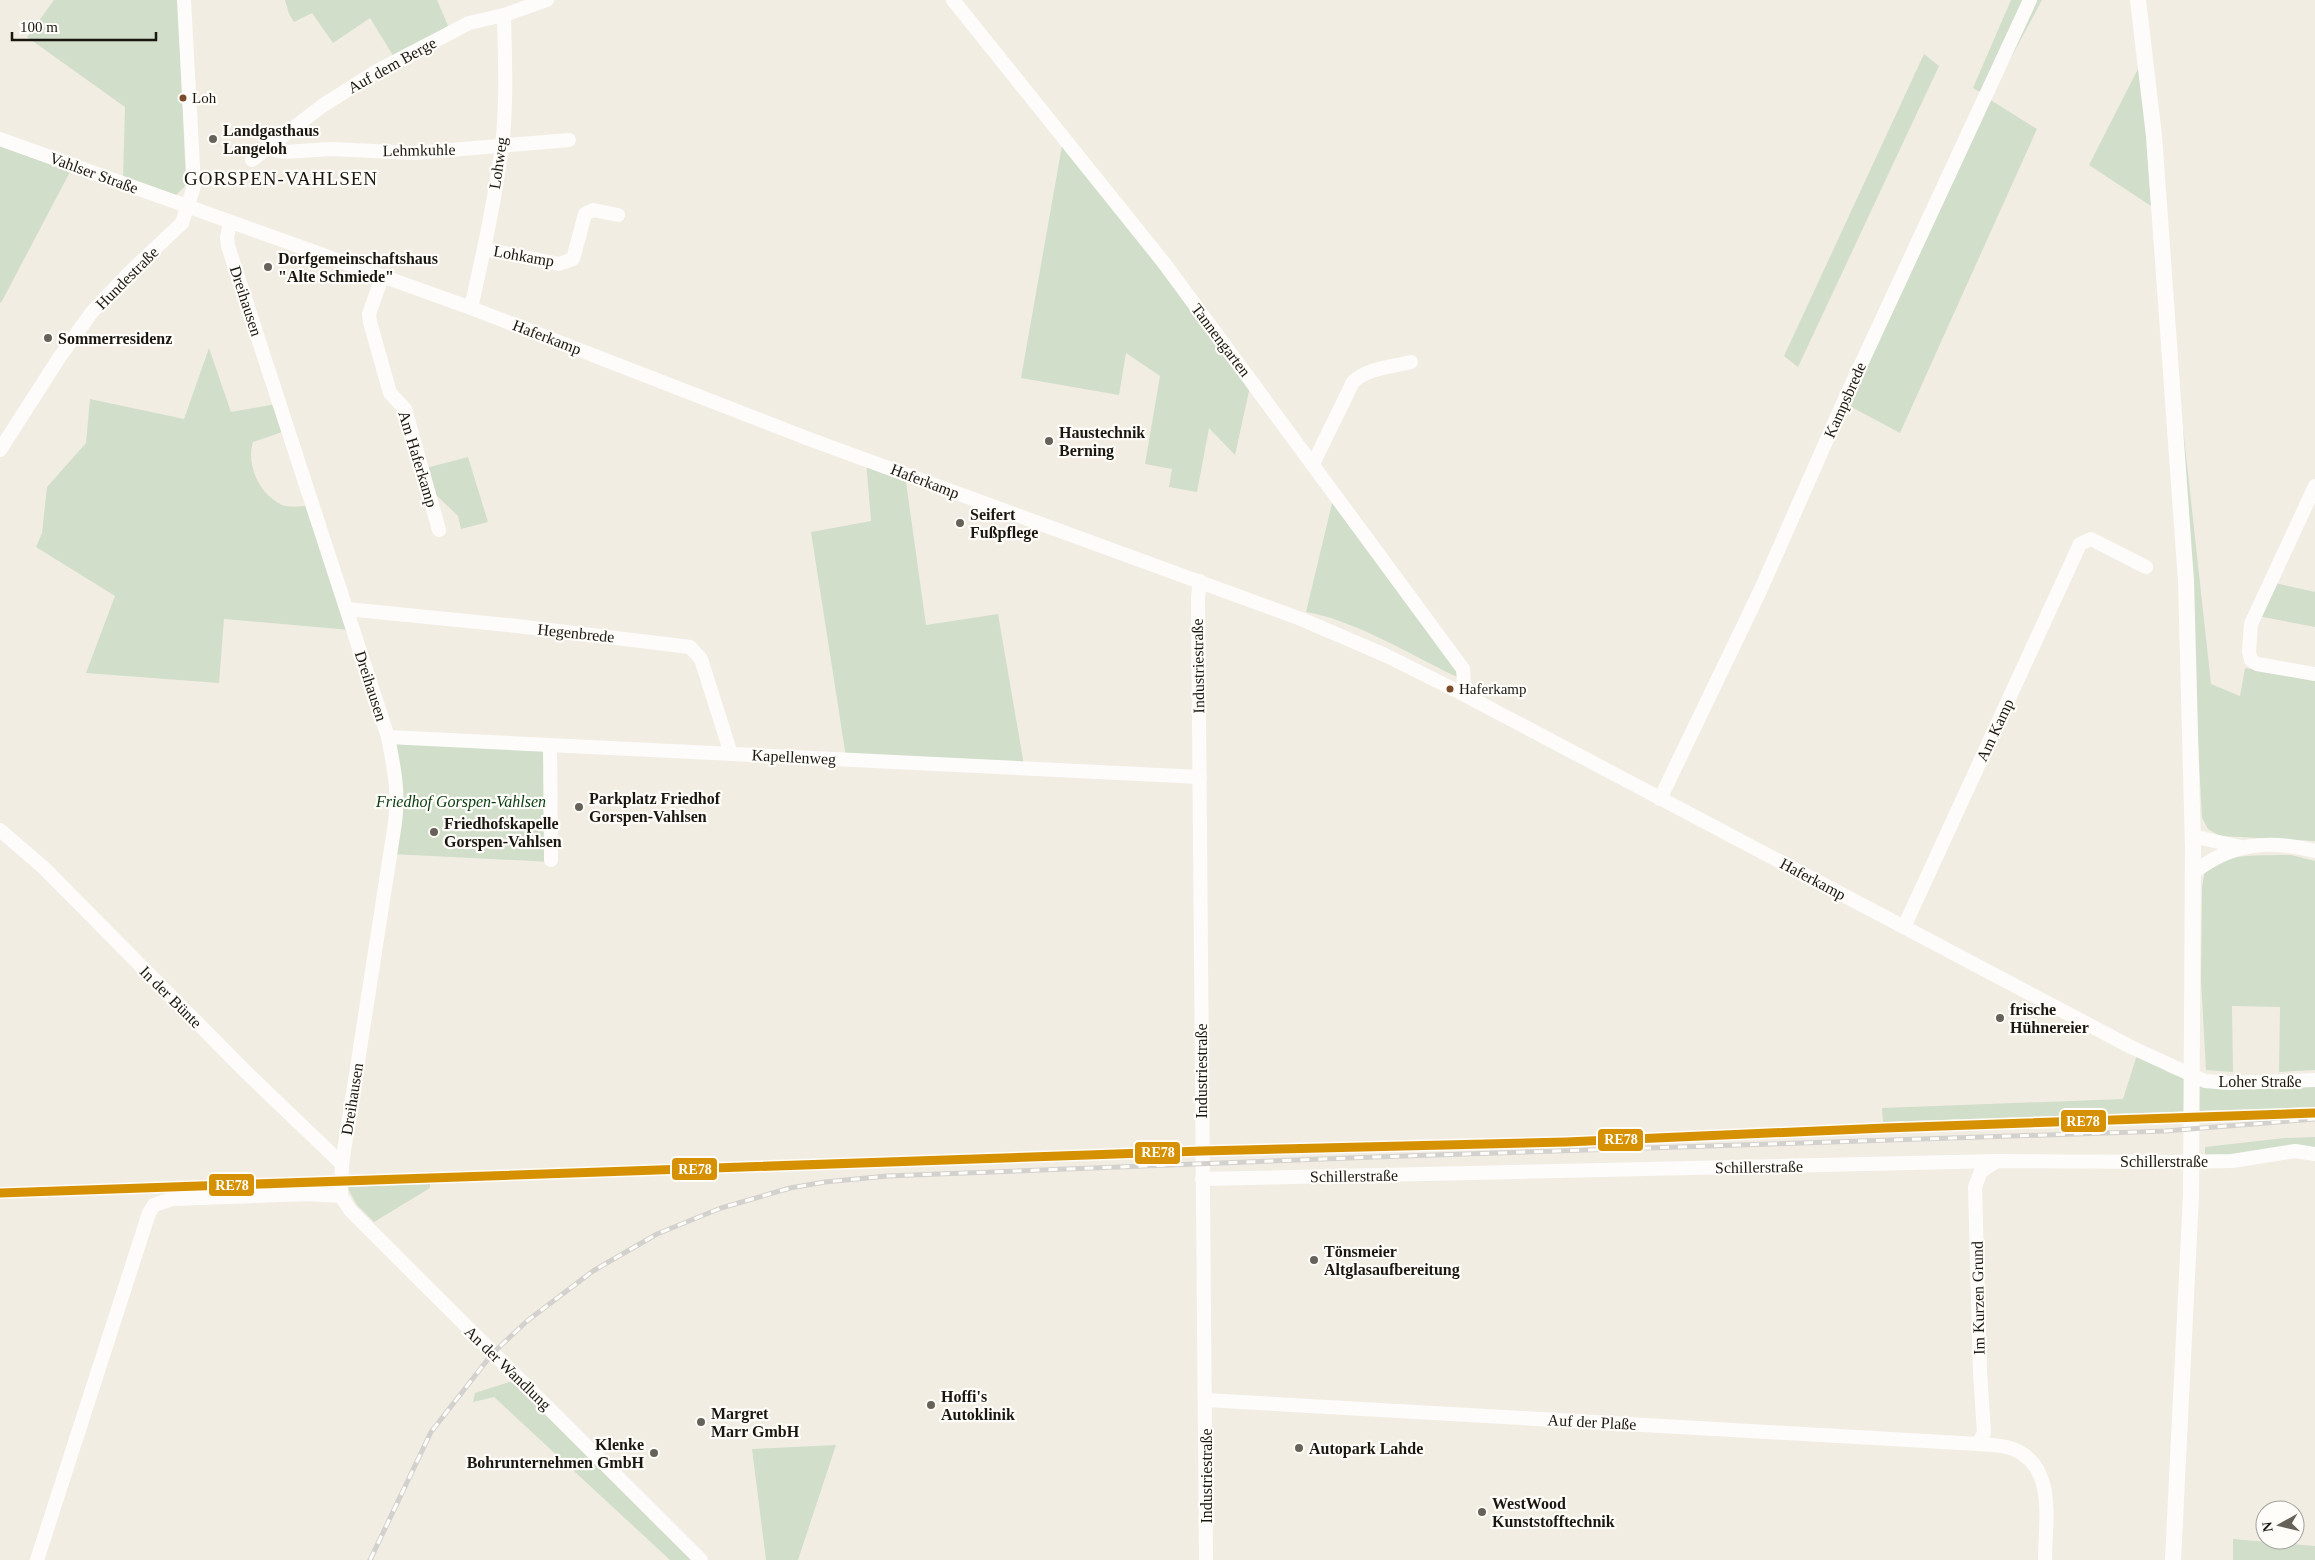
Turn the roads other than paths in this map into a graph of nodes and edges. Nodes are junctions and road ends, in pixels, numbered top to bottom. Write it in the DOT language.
graph roads {
  1 [pos="184,0"];
  2 [pos="547,0"];
  3 [pos="954,0"];
  4 [pos="2030,0"];
  5 [pos="2138,0"];
  6 [pos="504,15"];
  7 [pos="0,139"];
  8 [pos="569,140"];
  9 [pos="272,145"];
  10 [pos="502,145"];
  11 [pos="252,160"];
  12 [pos="188,208"];
  13 [pos="618,216"];
  14 [pos="230,223"];
  15 [pos="484,249"];
  16 [pos="382,277"];
  17 [pos="471,308"];
  18 [pos="1411,362"];
  19 [pos="0,450"];
  20 [pos="1313,464"];
  21 [pos="2315,486"];
  22 [pos="439,530"];
  23 [pos="2146,567"];
  24 [pos="1200,581"];
  25 [pos="347,609"];
  26 [pos="2315,674"];
  27 [pos="1461,693"];
  28 [pos="388,737"];
  29 [pos="550,746"];
  30 [pos="731,754"];
  31 [pos="1200,776"];
  32 [pos="1660,799"];
  33 [pos="0,830"];
  34 [pos="2192,842"];
  35 [pos="2242,847"];
  36 [pos="2315,851"];
  37 [pos="2225,852"];
  38 [pos="551,860"];
  39 [pos="2193,873"];
  40 [pos="1904,927"];
  41 [pos="2315,1080"];
  42 [pos="2205,1081"];
  43 [pos="2315,1154"];
  44 [pos="1997,1161"];
  45 [pos="342,1164"];
  46 [pos="1202,1179"];
  47 [pos="341,1196"];
  48 [pos="1206,1400"];
  49 [pos="1978,1444"];
  50 [pos="37,1560"];
  51 [pos="701,1560"];
  52 [pos="1206,1560"];
  53 [pos="2045,1560"];
  54 [pos="2173,1560"];
  1 -- 12 [label="street, Hundestraße"];
  2 -- 6 [label="street, Auf dem Berge"];
  3 -- 20 [label="street, Tannengarten"];
  4 -- 32 [label="street, Kampsbrede"];
  5 -- 34 [label="main road"];
  6 -- 9 [label="street, Auf dem Berge"];
  6 -- 10 [label="street, Lohweg"];
  7 -- 12 [label="street, Vahlser Straße"];
  8 -- 10 [label="street, Lehmkuhle"];
  9 -- 10 [label="street, Lehmkuhle"];
  9 -- 11 [label="street, Auf dem Berge"];
  10 -- 15 [label="street, Lohweg"];
  12 -- 14 [label="street, Haferkamp"];
  12 -- 19 [label="street, Hundestraße"];
  13 -- 15 [label="street, Lohkamp"];
  14 -- 16 [label="street, Haferkamp"];
  14 -- 25 [label="street, Dreihausen"];
  15 -- 17 [label="street, Lohweg"];
  16 -- 17 [label="street, Haferkamp"];
  16 -- 22 [label="street, Am Haferkamp"];
  17 -- 24 [label="street, Haferkamp"];
  18 -- 20 [label="street"];
  20 -- 27 [label="street, Tannengarten"];
  21 -- 26 [label="street"];
  23 -- 40 [label="street, Am Kamp"];
  24 -- 27 [label="street, Haferkamp"];
  24 -- 31 [label="street, Industriestraße"];
  25 -- 28 [label="street, Dreihausen"];
  25 -- 30 [label="street, Hegenbrede"];
  27 -- 32 [label="street, Haferkamp"];
  28 -- 29 [label="street, Kapellenweg"];
  28 -- 45 [label="street, Dreihausen"];
  29 -- 30 [label="street, Kapellenweg"];
  29 -- 38 [label="street"];
  30 -- 31 [label="street, Kapellenweg"];
  31 -- 46 [label="street, Industriestraße"];
  32 -- 40 [label="street, Haferkamp"];
  33 -- 45 [label="street, In der Bünte"];
  34 -- 35 [label="street"];
  34 -- 37 [label="street"];
  34 -- 39 [label="main road"];
  35 -- 36 [label="street"];
  35 -- 37 [label="street"];
  37 -- 39 [label="street"];
  39 -- 54 [label="main road"];
  40 -- 42 [label="street, Haferkamp"];
  41 -- 42 [label="street, Loher Straße"];
  43 -- 44 [label="street, Schillerstraße"];
  44 -- 46 [label="street, Schillerstraße"];
  44 -- 49 [label="street, Im Kurzen Grund"];
  45 -- 47 [label="street"];
  46 -- 48 [label="street, Industriestraße"];
  47 -- 50 [label="street"];
  47 -- 51 [label="street, An der Wandlung"];
  48 -- 49 [label="street, Auf der Plaße"];
  48 -- 52 [label="street, Industriestraße"];
  49 -- 53 [label="street, Auf der Plaße"];
}
